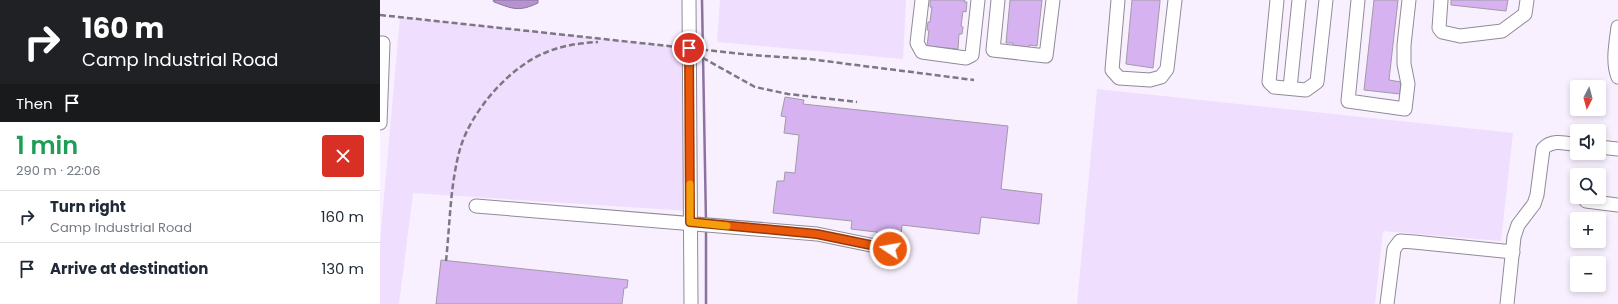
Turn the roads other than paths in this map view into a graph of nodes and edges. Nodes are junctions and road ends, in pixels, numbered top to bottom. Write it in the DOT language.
graph roads {
  1 [pos="689,0"];
  2 [pos="922,0"];
  3 [pos="978,0"];
  4 [pos="998,0"];
  5 [pos="1053,0"];
  6 [pos="1118,0"];
  7 [pos="1175,0"];
  8 [pos="1277,0"];
  9 [pos="1299,0"];
  10 [pos="1326,0"];
  11 [pos="1358,0"];
  12 [pos="1409,0"];
  13 [pos="1441,0"];
  14 [pos="1527,0"];
  15 [pos="1618,27"];
  16 [pos="380,43"];
  17 [pos="1618,77"];
  18 [pos="1290,88"];
  19 [pos="380,123"];
  20 [pos="1570,144"];
  21 [pos="1606,148"];
  22 [pos="1618,149"];
  23 [pos="1606,204"];
  24 [pos="1618,205"];
  25 [pos="476,206"];
  26 [pos="690,222"];
  27 [pos="890,249"];
  28 [pos="1513,252"];
  29 [pos="691,304"];
  30 [pos="1387,304"];
  31 [pos="1507,304"];
  1 -- 26 [label="street"];
  2 -- 3 [label="street"];
  4 -- 5 [label="street"];
  6 -- 7 [label="street"];
  8 -- 18 [label="street"];
  9 -- 18 [label="street"];
  10 -- 18 [label="street"];
  11 -- 12 [label="street"];
  13 -- 14 [label="street"];
  15 -- 17 [label="street"];
  16 -- 19 [label="street"];
  20 -- 28 [label="street"];
  21 -- 22 [label="street"];
  23 -- 24 [label="street"];
  25 -- 26 [label="street"];
  26 -- 27 [label="street"];
  26 -- 29 [label="street"];
  28 -- 30 [label="street"];
  28 -- 31 [label="street"];
}
